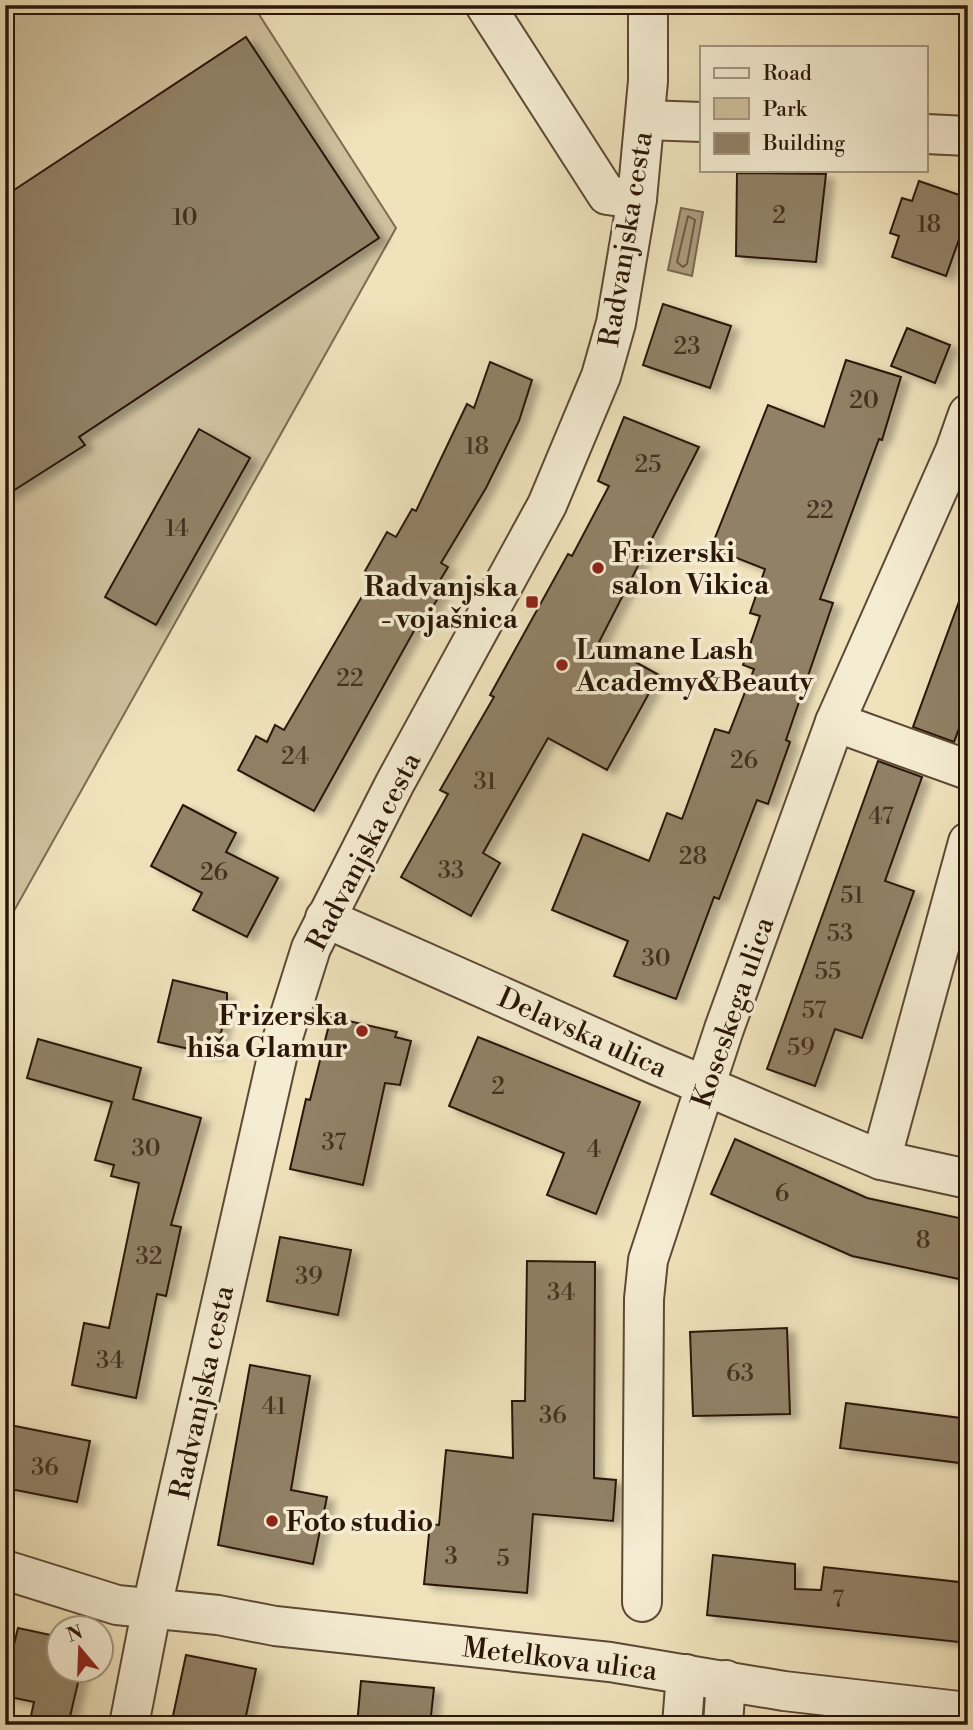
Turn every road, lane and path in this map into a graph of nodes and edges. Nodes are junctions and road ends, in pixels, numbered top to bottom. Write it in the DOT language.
graph roads {
  1 [pos="485,5"];
  2 [pos="648,5"];
  3 [pos="645,120"];
  4 [pos="700,122"];
  5 [pos="928,134"];
  6 [pos="968,136"];
  7 [pos="637,199"];
  8 [pos="968,414"];
  9 [pos="962,452"];
  10 [pos="835,722"];
  11 [pos="968,770"];
  12 [pos="968,842"];
  13 [pos="325,918"];
  14 [pos="708,1085"];
  15 [pos="881,1160"];
  16 [pos="968,1179"];
  17 [pos="5,1570"];
  18 [pos="642,1602"];
  19 [pos="152,1607"];
  20 [pos="686,1674"];
  21 [pos="726,1680"];
  22 [pos="968,1712"];
  23 [pos="129,1725"];
  24 [pos="682,1725"];
  25 [pos="723,1725"];
  1 -- 7 [label="street"];
  2 -- 3 [label="street, Radvanjska cesta"];
  3 -- 4 [label="street"];
  3 -- 7 [label="street, Radvanjska cesta"];
  5 -- 6 [label="street"];
  7 -- 13 [label="street, Radvanjska cesta"];
  8 -- 9 [label="street, Koseskega ulica"];
  9 -- 10 [label="street, Koseskega ulica"];
  10 -- 11 [label="street"];
  10 -- 14 [label="street, Koseskega ulica"];
  12 -- 15 [label="street"];
  13 -- 14 [label="street, Delavska ulica"];
  13 -- 19 [label="street, Radvanjska cesta"];
  14 -- 15 [label="street, Delavska ulica"];
  14 -- 18 [label="street, Koseskega ulica"];
  15 -- 16 [label="street, Delavska ulica"];
  17 -- 19 [label="street, Metelkova ulica"];
  19 -- 20 [label="street, Metelkova ulica"];
  19 -- 23 [label="street, Radvanjska cesta"];
  20 -- 21 [label="street, Metelkova ulica"];
  20 -- 24 [label="street"];
  21 -- 22 [label="street, Metelkova ulica"];
  21 -- 25 [label="street"];
}
